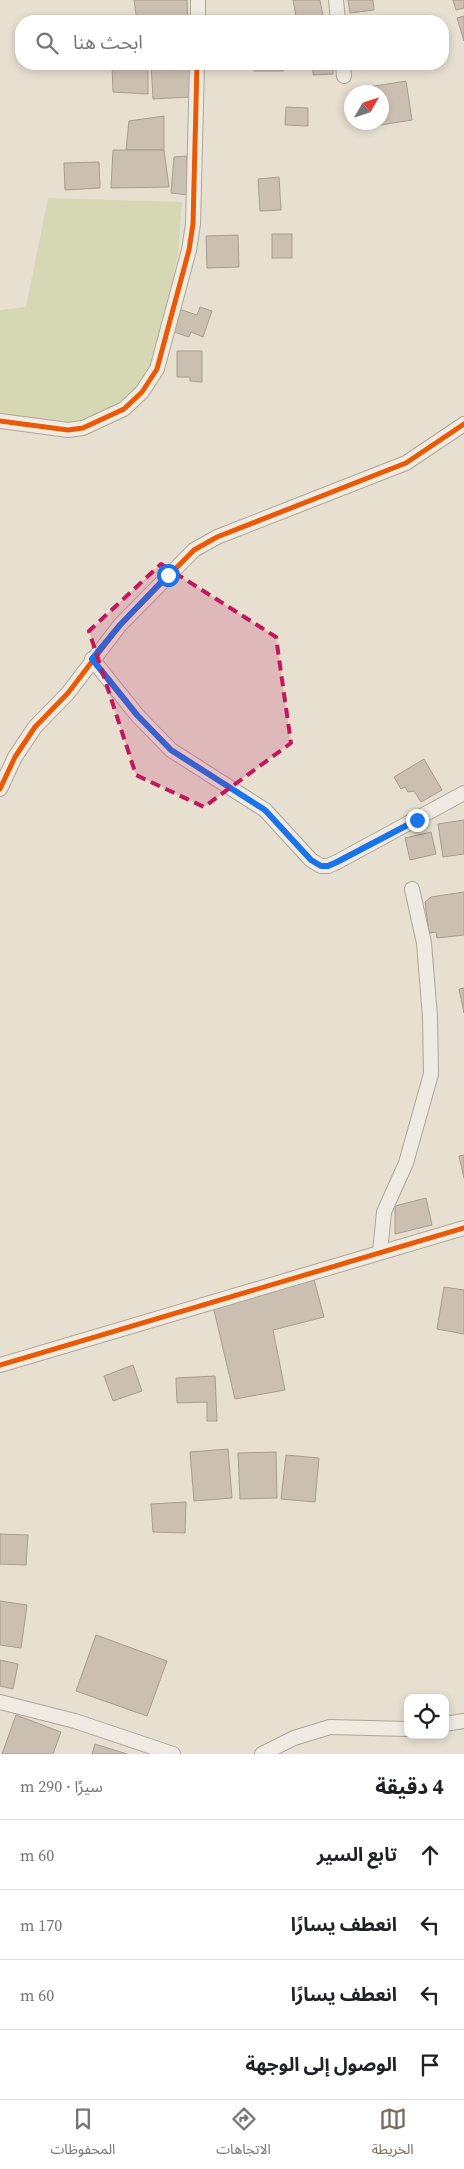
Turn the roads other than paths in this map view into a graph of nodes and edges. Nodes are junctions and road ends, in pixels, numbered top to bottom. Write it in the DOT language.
graph roads {
  1 [pos="198,0"];
  2 [pos="336,0"];
  3 [pos="198,15"];
  4 [pos="337,15"];
  5 [pos="197,70"];
  6 [pos="0,421"];
  7 [pos="464,424"];
  8 [pos="92,659"];
  9 [pos="0,789"];
  10 [pos="464,793"];
  11 [pos="412,888"];
  12 [pos="464,1228"];
  13 [pos="380,1252"];
  14 [pos="0,1366"];
  15 [pos="0,1702"];
  16 [pos="464,1721"];
  17 [pos="449,1723"];
  18 [pos="404,1728"];
  19 [pos="173,1754"];
  20 [pos="262,1754"];
  1 -- 3 [label="street"];
  2 -- 4 [label="street"];
  5 -- 6 [label="street"];
  7 -- 8 [label="street"];
  8 -- 9 [label="street"];
  8 -- 10 [label="street"];
  11 -- 13 [label="street"];
  12 -- 13 [label="street"];
  13 -- 14 [label="street"];
  15 -- 19 [label="street"];
  16 -- 17 [label="street"];
  18 -- 20 [label="street"];
}
